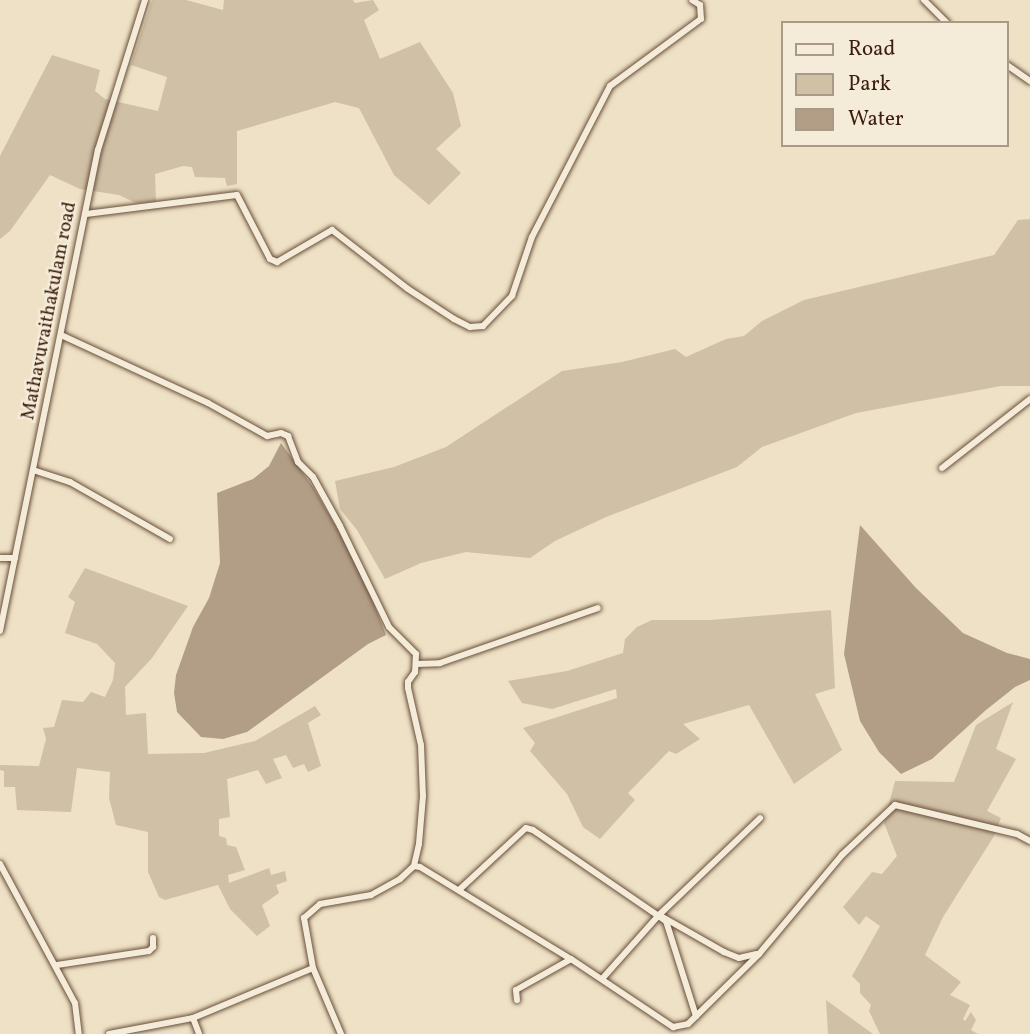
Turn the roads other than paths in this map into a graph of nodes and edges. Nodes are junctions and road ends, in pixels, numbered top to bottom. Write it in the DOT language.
graph roads {
  1 [pos="145,0"];
  2 [pos="692,0"];
  3 [pos="924,0"];
  4 [pos="945,21"];
  5 [pos="1009,66"];
  6 [pos="1030,81"];
  7 [pos="86,214"];
  8 [pos="61,335"];
  9 [pos="1030,399"];
  10 [pos="942,467"];
  11 [pos="33,470"];
  12 [pos="170,539"];
  13 [pos="0,558"];
  14 [pos="15,558"];
  15 [pos="598,608"];
  16 [pos="0,631"];
  17 [pos="416,664"];
  18 [pos="760,818"];
  19 [pos="1030,841"];
  20 [pos="0,864"];
  21 [pos="414,866"];
  22 [pos="459,890"];
  23 [pos="659,915"];
  24 [pos="153,938"];
  25 [pos="759,954"];
  26 [pos="571,959"];
  27 [pos="57,965"];
  28 [pos="313,968"];
  29 [pos="602,979"];
  30 [pos="517,1000"];
  31 [pos="696,1016"];
  32 [pos="193,1018"];
  33 [pos="79,1034"];
  34 [pos="109,1034"];
  35 [pos="199,1034"];
  36 [pos="341,1034"];
  1 -- 7 [label="street, Mathavuvaithakulam road"];
  2 -- 7 [label="street"];
  3 -- 4 [label="street"];
  5 -- 6 [label="street"];
  7 -- 8 [label="street, Mathavuvaithakulam road"];
  8 -- 11 [label="street, Mathavuvaithakulam road"];
  8 -- 17 [label="street"];
  9 -- 10 [label="street"];
  11 -- 12 [label="street"];
  11 -- 14 [label="street, Mathavuvaithakulam road"];
  13 -- 14 [label="street"];
  14 -- 16 [label="street, Mathavuvaithakulam road"];
  15 -- 17 [label="street"];
  17 -- 21 [label="street"];
  18 -- 23 [label="street"];
  19 -- 25 [label="street"];
  20 -- 27 [label="street"];
  21 -- 22 [label="street"];
  21 -- 28 [label="street"];
  22 -- 23 [label="street"];
  22 -- 26 [label="street"];
  23 -- 25 [label="street"];
  23 -- 29 [label="street"];
  23 -- 31 [label="street"];
  24 -- 27 [label="street"];
  25 -- 31 [label="street"];
  26 -- 29 [label="street"];
  26 -- 30 [label="street"];
  27 -- 33 [label="street"];
  28 -- 32 [label="street"];
  28 -- 36 [label="street"];
  29 -- 31 [label="street"];
  32 -- 34 [label="street"];
  32 -- 35 [label="street"];
}
